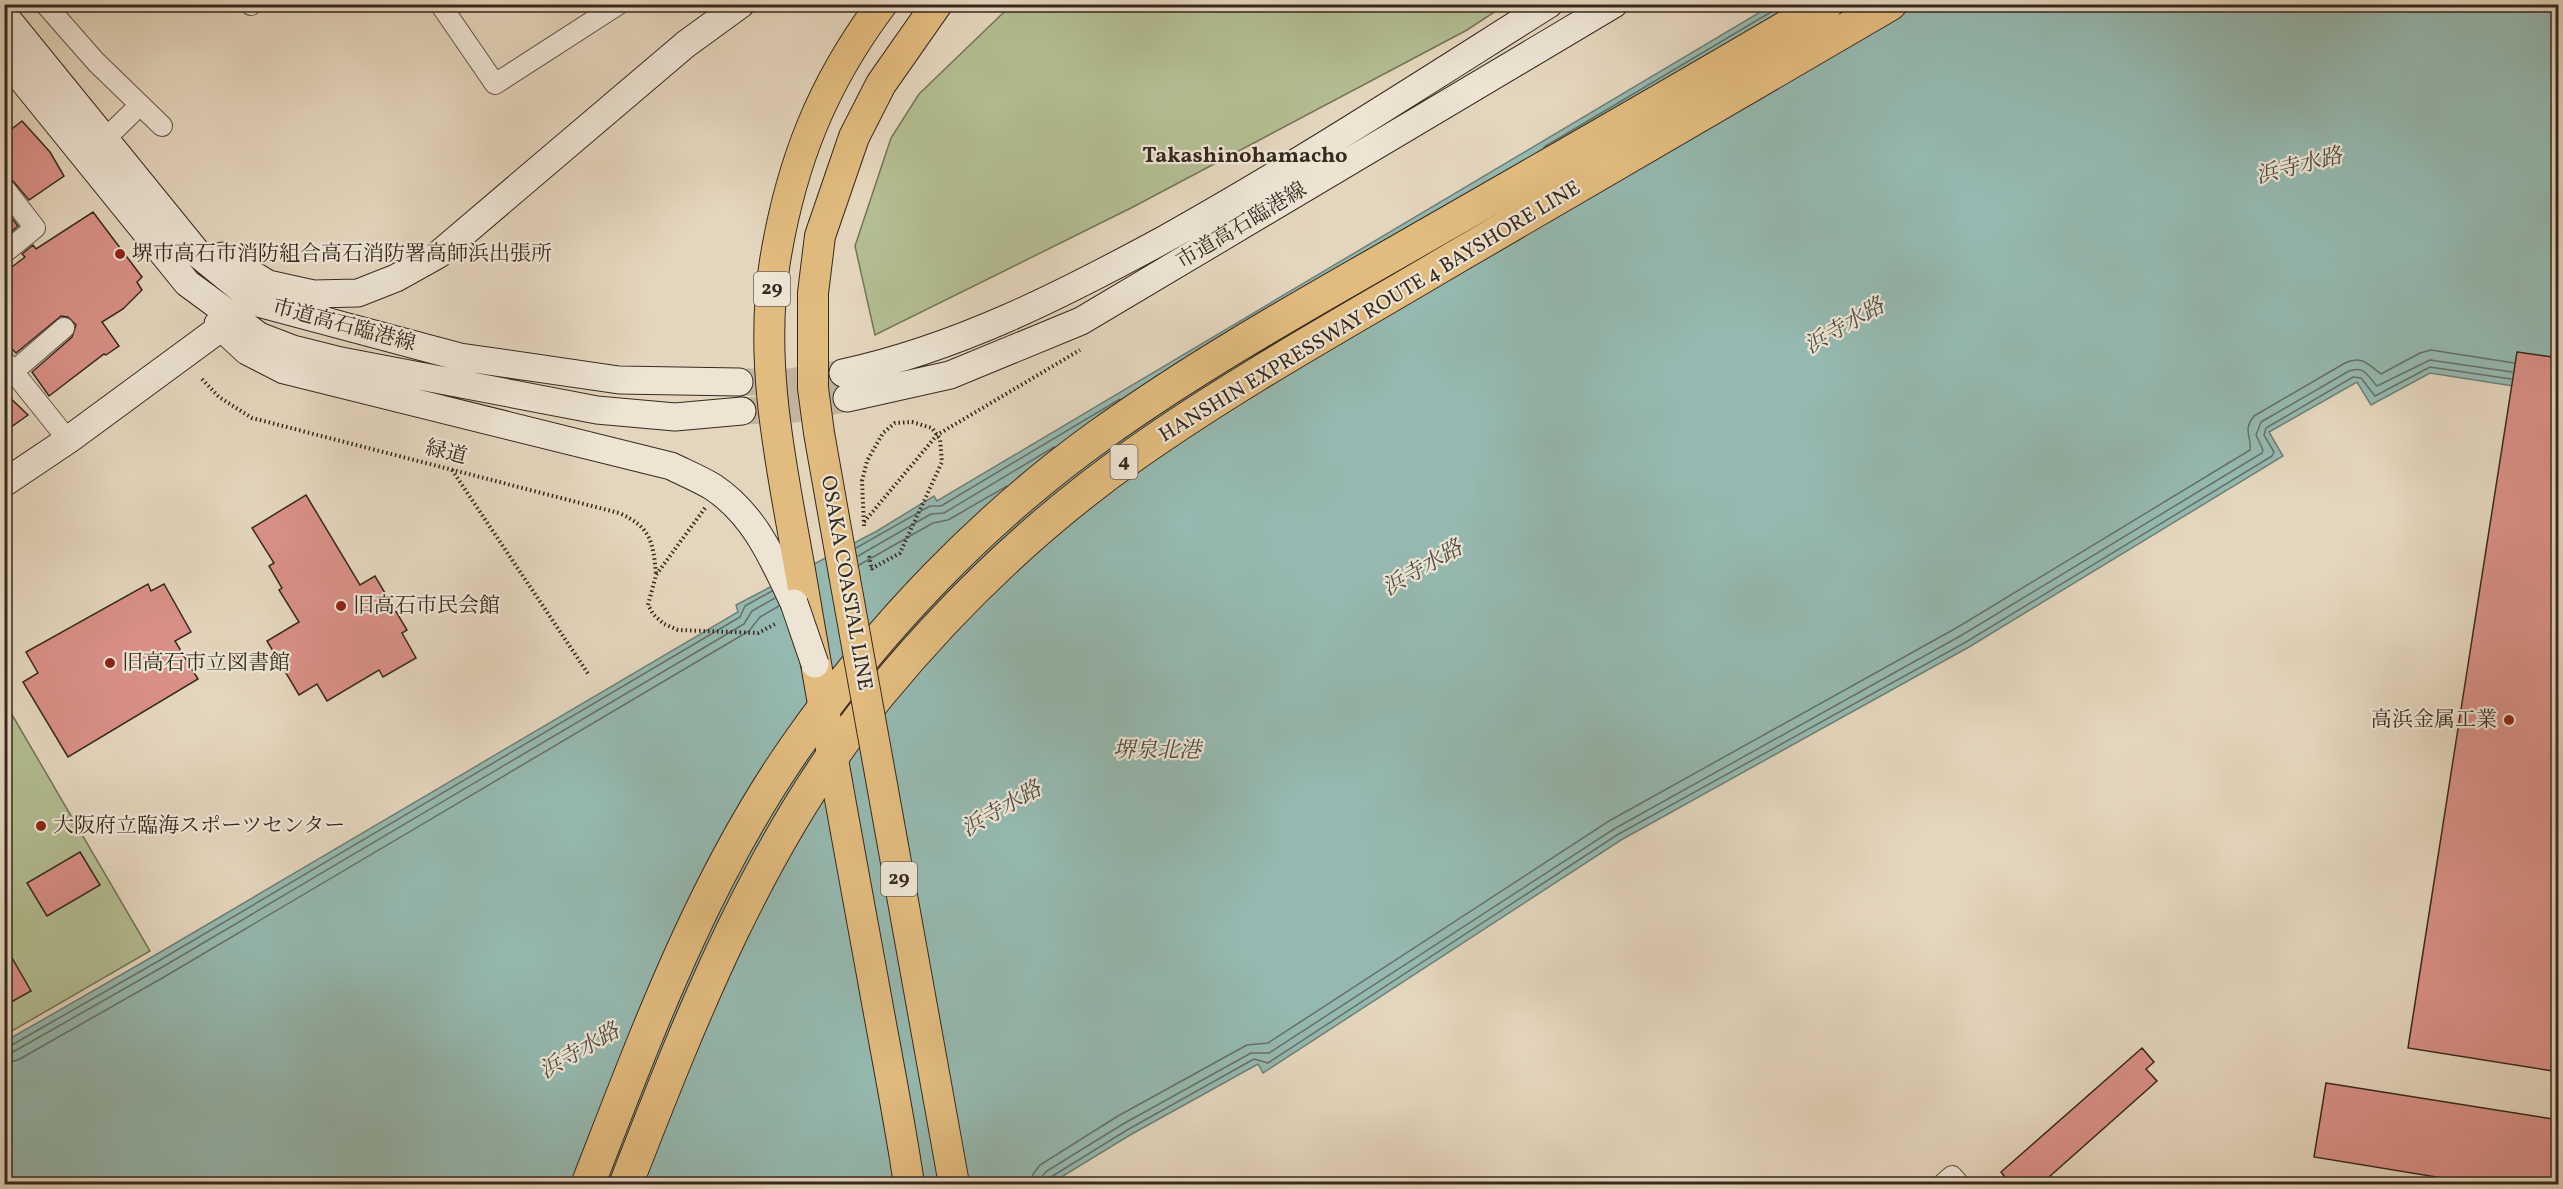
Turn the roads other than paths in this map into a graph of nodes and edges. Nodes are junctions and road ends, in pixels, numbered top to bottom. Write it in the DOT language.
graph roads {
  1 [pos="45,4"];
  2 [pos="440,4"];
  3 [pos="619,4"];
  4 [pos="741,4"];
  5 [pos="882,4"];
  6 [pos="937,4"];
  7 [pos="1549,4"];
  8 [pos="1614,4"];
  9 [pos="1826,4"];
  10 [pos="1890,4"];
  11 [pos="4,15"];
  12 [pos="4,57"];
  13 [pos="140,105"];
  14 [pos="162,126"];
  15 [pos="105,139"];
  16 [pos="4,188"];
  17 [pos="4,253"];
  18 [pos="258,303"];
  19 [pos="227,323"];
  20 [pos="64,328"];
  21 [pos="7,365"];
  22 [pos="739,382"];
  23 [pos="742,411"];
  24 [pos="68,440"];
  25 [pos="4,483"];
  26 [pos="799,599"];
  27 [pos="954,1183"];
  28 [pos="588,1185"];
  29 [pos="626,1185"];
  30 [pos="909,1185"];
  31 [pos="1942,1185"];
  32 [pos="1959,1185"];
  1 -- 13 [label="street"];
  2 -- 3 [label="street"];
  4 -- 15 [label="street"];
  5 -- 26 [label="main road, OSAKA COASTAL LINE / 29"];
  6 -- 27 [label="main road, OSAKA COASTAL LINE / 29, bridge"];
  7 -- 8 [label="street, 市道高石臨港線"];
  9 -- 28 [label="highway, HANSHIN EXPRESSWAY ROUTE 4 BAYSHORE LINE / 4"];
  10 -- 29 [label="highway, HANSHIN EXPRESSWAY ROUTE 4 BAYSHORE LINE / 4"];
  11 -- 15 [label="street, 市道高石臨港線"];
  12 -- 19 [label="street"];
  13 -- 14 [label="street"];
  13 -- 15 [label="street"];
  15 -- 18 [label="street, 市道高石臨港線"];
  16 -- 17 [label="street"];
  18 -- 19 [label="street"];
  18 -- 22 [label="street, 市道高石臨港線"];
  19 -- 23 [label="street, 市道高石臨港線"];
  19 -- 24 [label="street"];
  19 -- 26 [label="street"];
  20 -- 21 [label="street"];
  21 -- 24 [label="street"];
  24 -- 25 [label="street"];
  26 -- 30 [label="main road, OSAKA COASTAL LINE / 29, bridge"];
  31 -- 32 [label="street"];
}
